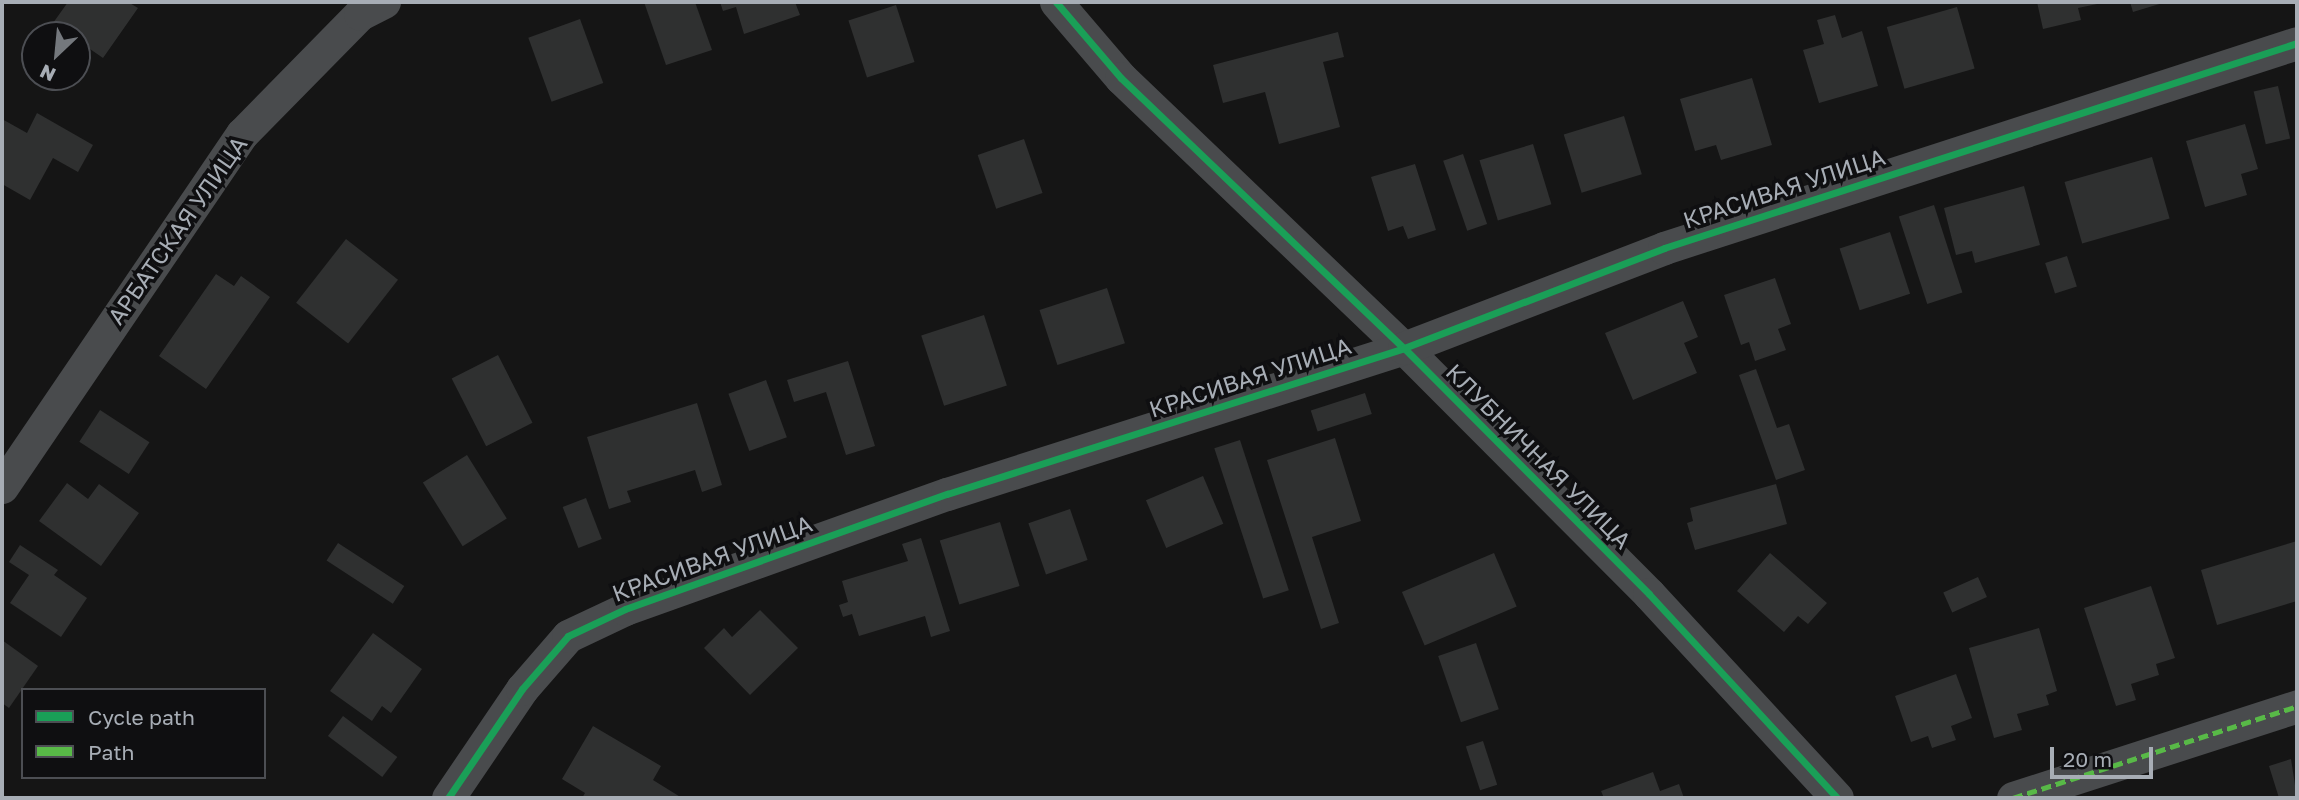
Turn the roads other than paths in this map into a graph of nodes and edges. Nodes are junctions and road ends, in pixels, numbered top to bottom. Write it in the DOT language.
graph roads {
  1 [pos="384,2"];
  2 [pos="1056,2"];
  3 [pos="2297,43"];
  4 [pos="1404,348"];
  5 [pos="2,487"];
  6 [pos="2297,706"];
  7 [pos="447,798"];
  8 [pos="1837,798"];
  9 [pos="2013,798"];
  1 -- 5 [label="street, АРБАТСКАЯ УЛИЦА"];
  2 -- 4 [label="street, КЛУБНИЧНАЯ УЛИЦА"];
  3 -- 4 [label="street, КРАСИВАЯ УЛИЦА"];
  4 -- 7 [label="street, КРАСИВАЯ УЛИЦА"];
  4 -- 8 [label="street, КЛУБНИЧНАЯ УЛИЦА"];
  6 -- 9 [label="street"];
}
